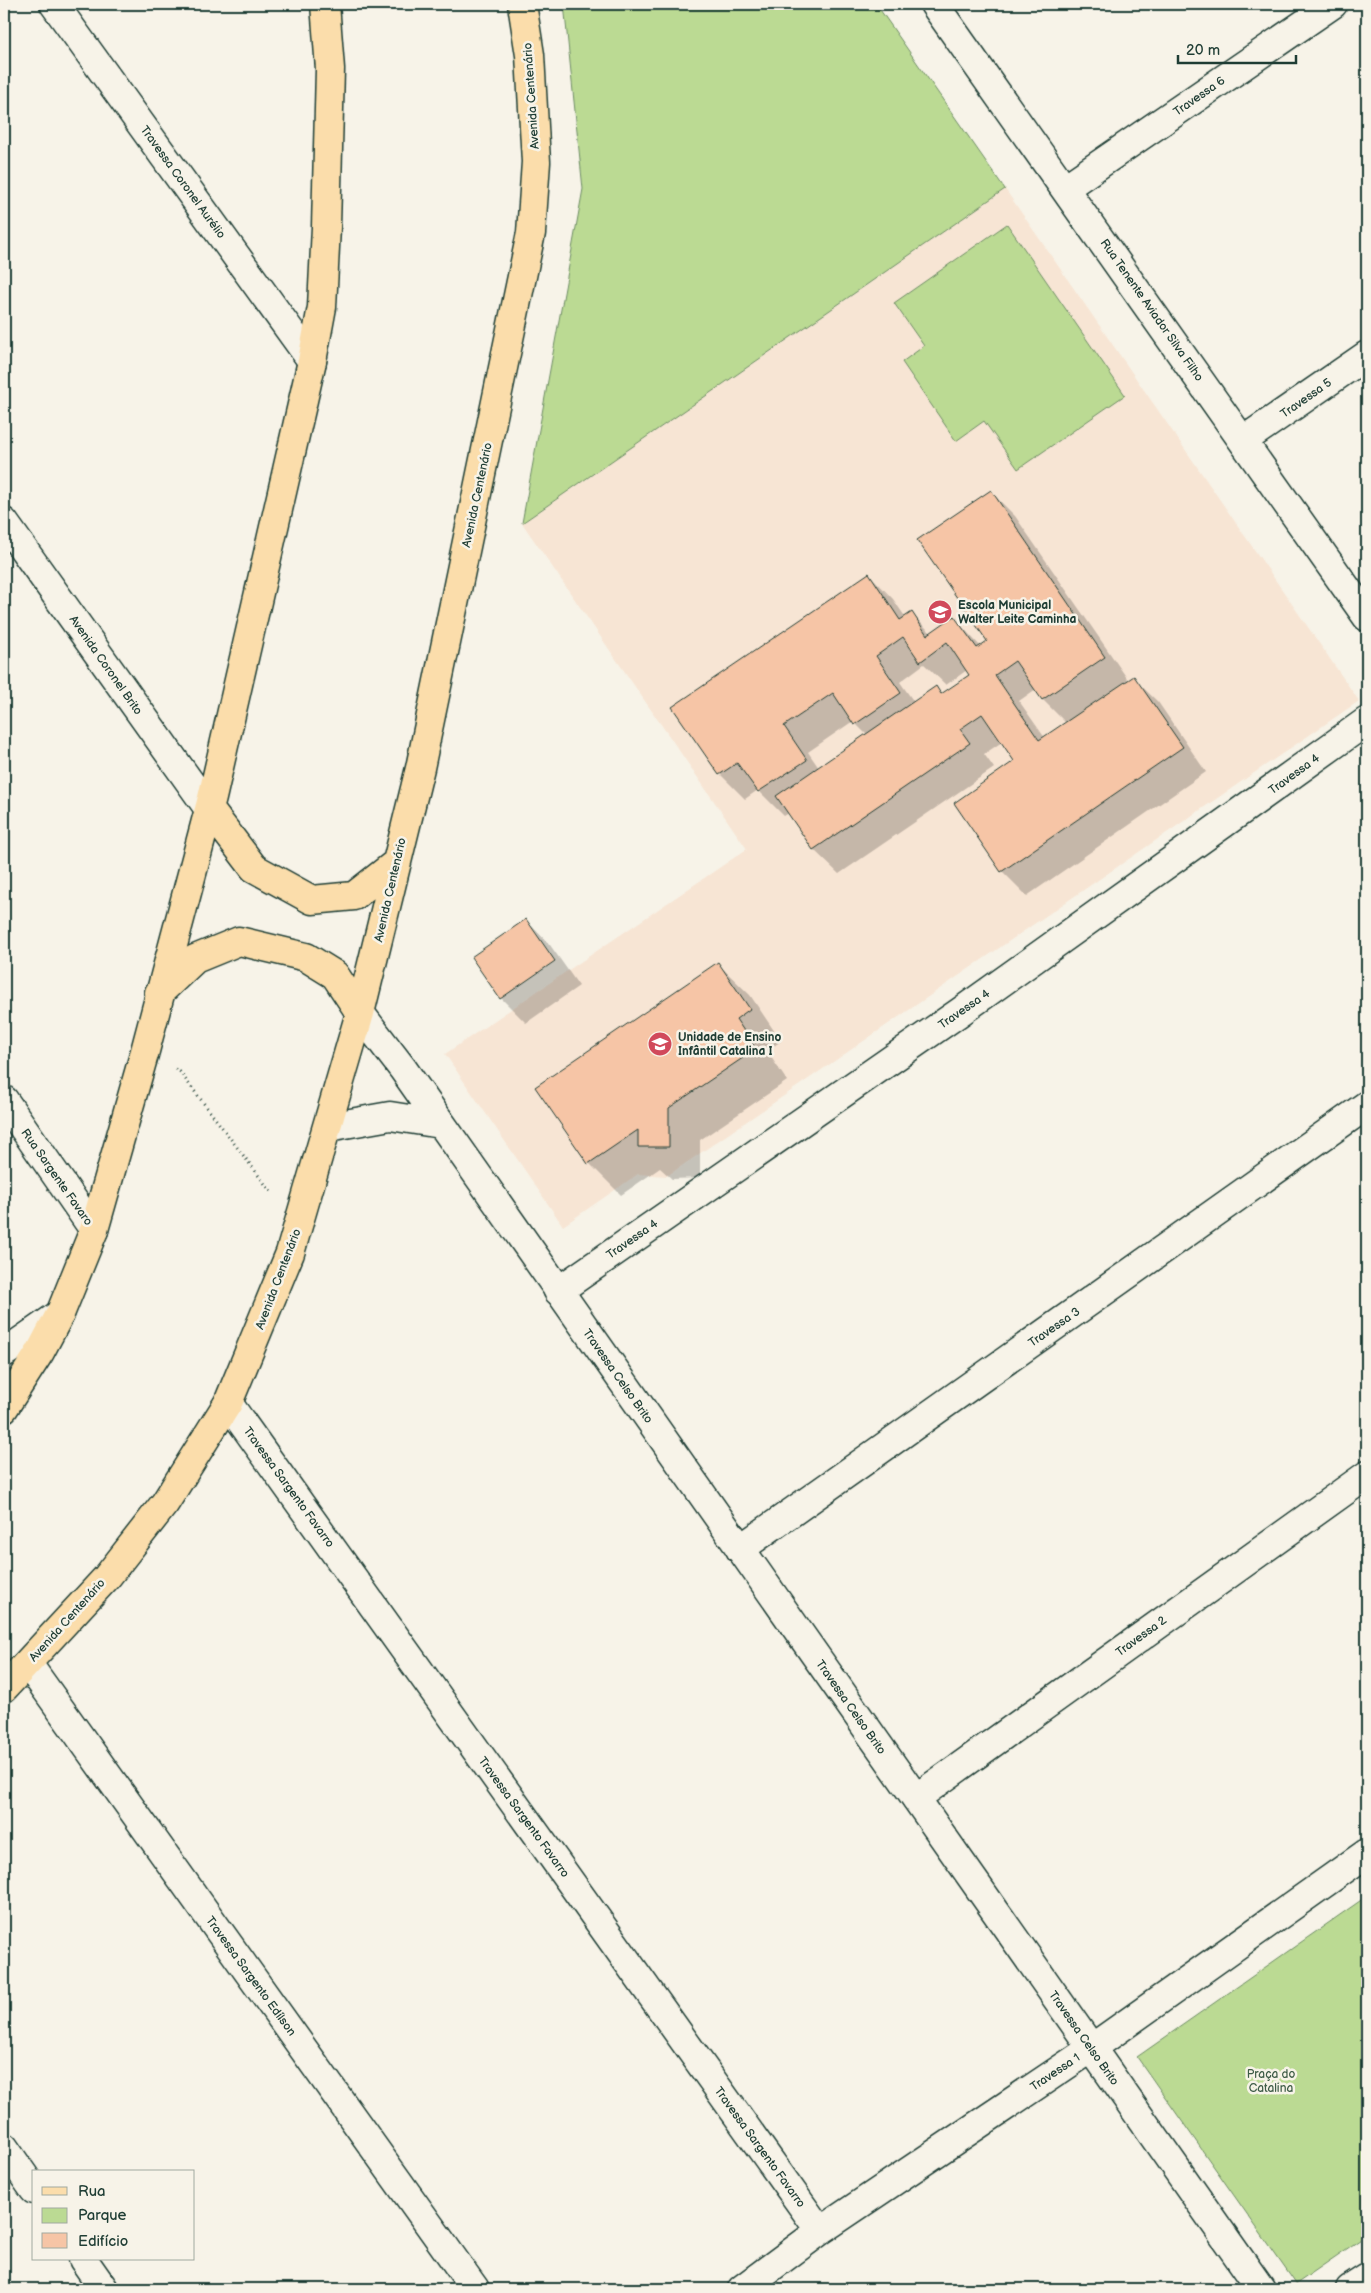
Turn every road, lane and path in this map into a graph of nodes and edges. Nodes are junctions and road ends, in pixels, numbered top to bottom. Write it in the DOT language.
graph roads {
  1 [pos="54,4"];
  2 [pos="325,4"];
  3 [pos="522,4"];
  4 [pos="934,4"];
  5 [pos="1333,4"];
  6 [pos="1065,188"];
  7 [pos="1367,355"];
  8 [pos="312,361"];
  9 [pos="1244,440"];
  10 [pos="4,522"];
  11 [pos="1367,617"];
  12 [pos="1367,721"];
  13 [pos="209,809"];
  14 [pos="396,863"];
  15 [pos="159,993"];
  16 [pos="360,1013"];
  17 [pos="145,1051"];
  18 [pos="4,1100"];
  19 [pos="1367,1105"];
  20 [pos="441,1124"];
  21 [pos="328,1127"];
  22 [pos="298,1229"];
  23 [pos="94,1230"];
  24 [pos="558,1290"];
  25 [pos="60,1314"];
  26 [pos="4,1353"];
  27 [pos="228,1403"];
  28 [pos="4,1408"];
  29 [pos="1367,1474"];
  30 [pos="740,1549"];
  31 [pos="28,1664"];
  32 [pos="4,1688"];
  33 [pos="916,1798"];
  34 [pos="1367,1853"];
  35 [pos="1092,2048"];
  36 [pos="4,2147"];
  37 [pos="32,2187"];
  38 [pos="820,2231"];
  39 [pos="83,2260"];
  40 [pos="1367,2278"];
  41 [pos="104,2289"];
  42 [pos="475,2289"];
  43 [pos="742,2289"];
  44 [pos="1261,2289"];
  45 [pos="1350,2289"];
  1 -- 8 [label="street, Travessa Coronel Aurélio"];
  2 -- 8 [label="main road"];
  3 -- 14 [label="main road, Avenida Centenário"];
  4 -- 6 [label="street, Rua Tenente Aviador Silva Filho"];
  5 -- 6 [label="street, Travessa 6"];
  6 -- 9 [label="street, Rua Tenente Aviador Silva Filho"];
  7 -- 9 [label="street, Travessa 5"];
  8 -- 13 [label="main road"];
  9 -- 11 [label="street, Rua Tenente Aviador Silva Filho"];
  10 -- 13 [label="street, Avenida Coronel Brito"];
  12 -- 24 [label="street, Travessa 4"];
  13 -- 14 [label="main road"];
  13 -- 15 [label="main road"];
  14 -- 16 [label="main road, Avenida Centenário"];
  15 -- 16 [label="main road"];
  15 -- 17 [label="main road"];
  16 -- 20 [label="street, Travessa Celso Brito"];
  16 -- 21 [label="main road, Avenida Centenário"];
  17 -- 22 [label="path"];
  17 -- 23 [label="main road"];
  18 -- 23 [label="street, Rua Sargente Favaro"];
  19 -- 30 [label="street, Travessa 3"];
  20 -- 21 [label="street"];
  20 -- 24 [label="street, Travessa Celso Brito"];
  21 -- 22 [label="main road, Avenida Centenário"];
  22 -- 27 [label="main road, Avenida Centenário"];
  23 -- 25 [label="main road"];
  24 -- 30 [label="street, Travessa Celso Brito"];
  25 -- 26 [label="street"];
  25 -- 28 [label="main road"];
  27 -- 31 [label="main road, Avenida Centenário"];
  27 -- 38 [label="street, Travessa Sargento Favarro"];
  29 -- 33 [label="street, Travessa 2"];
  30 -- 33 [label="street, Travessa Celso Brito"];
  31 -- 32 [label="main road, Avenida Centenário"];
  31 -- 42 [label="street, Travessa Sargento Edílson"];
  33 -- 35 [label="street, Travessa Celso Brito"];
  34 -- 35 [label="street, Travessa 1"];
  35 -- 38 [label="street, Travessa 1"];
  35 -- 44 [label="street, Travessa Celso Brito"];
  36 -- 37 [label="street"];
  38 -- 43 [label="street, Travessa 1"];
  39 -- 41 [label="street"];
  40 -- 45 [label="street"];
}
